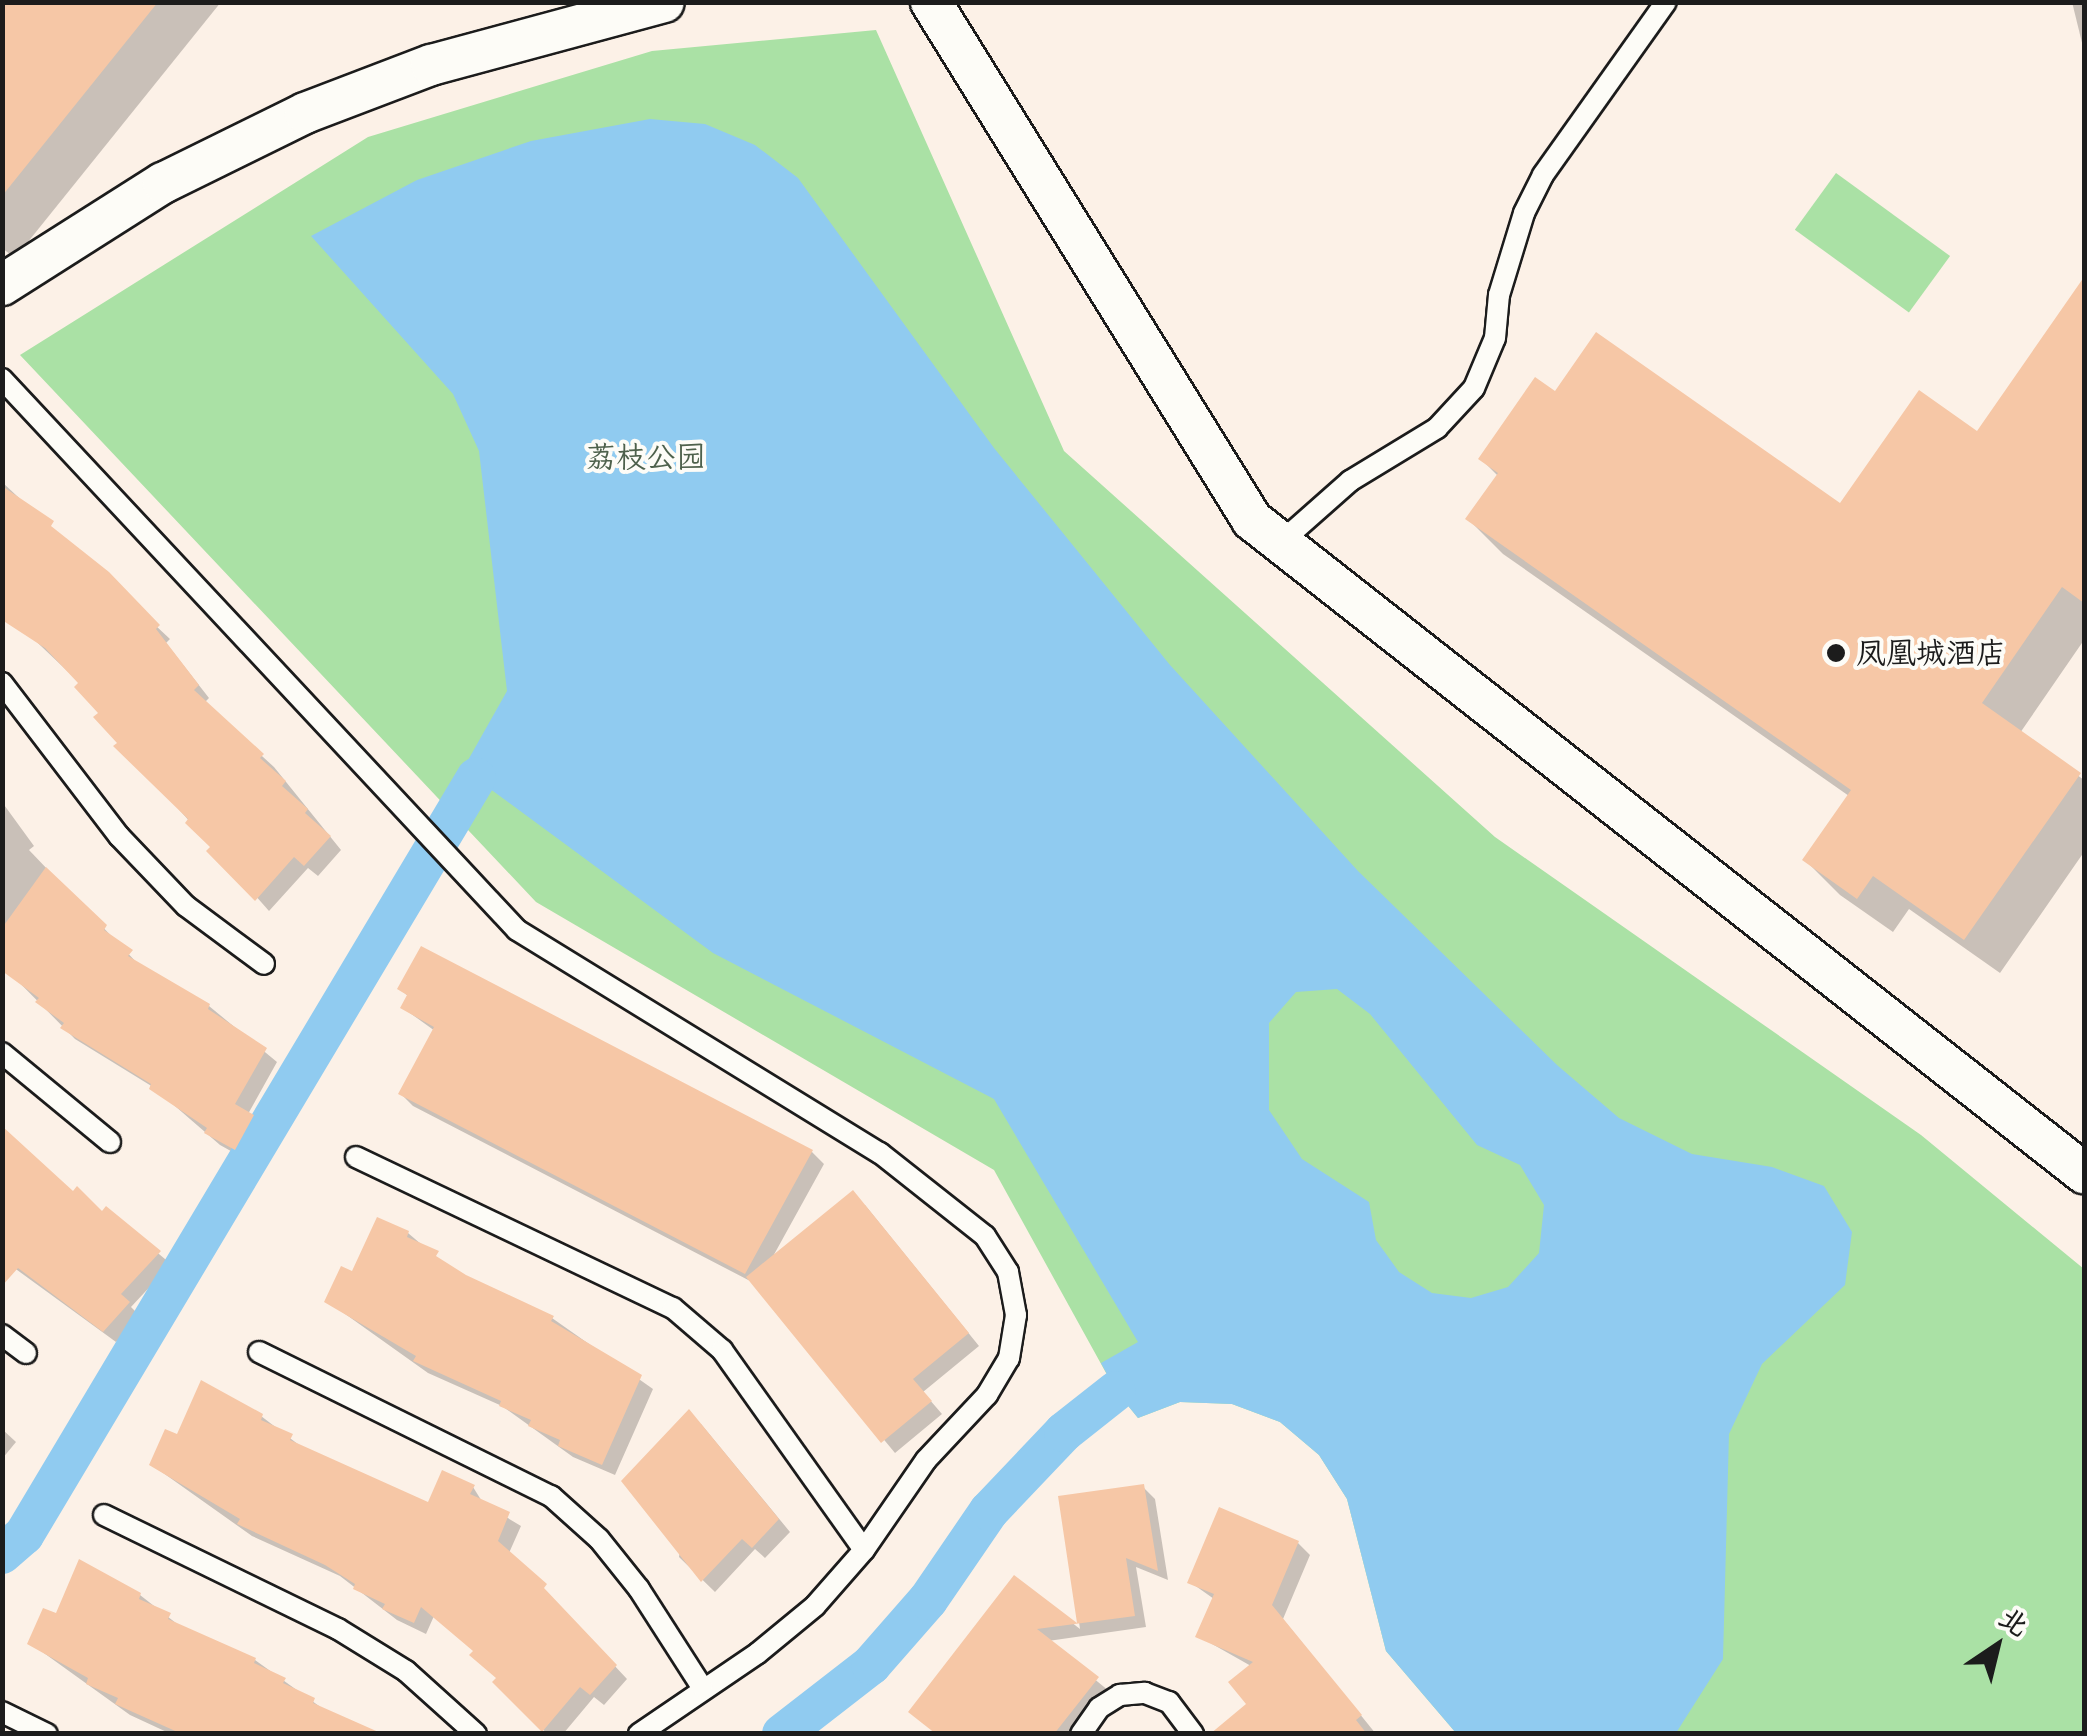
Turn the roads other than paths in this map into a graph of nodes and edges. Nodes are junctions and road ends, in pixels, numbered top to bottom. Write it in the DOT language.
graph roads {
  1 [pos="664,2"];
  2 [pos="930,2"];
  3 [pos="1666,2"];
  4 [pos="4,282"];
  5 [pos="7,394"];
  6 [pos="1280,543"];
  7 [pos="2,682"];
  8 [pos="264,964"];
  9 [pos="2,1053"];
  10 [pos="110,1142"];
  11 [pos="356,1156"];
  12 [pos="2084,1173"];
  13 [pos="2,1335"];
  14 [pos="259,1352"];
  15 [pos="26,1353"];
  16 [pos="104,1515"];
  17 [pos="864,1550"];
  18 [pos="702,1687"];
  19 [pos="2,1712"];
  20 [pos="47,1734"];
  21 [pos="476,1734"];
  22 [pos="640,1734"];
  23 [pos="1081,1734"];
  24 [pos="1193,1734"];
  1 -- 4 [label="street"];
  2 -- 6 [label="street"];
  3 -- 6 [label="lane"];
  5 -- 17 [label="lane"];
  6 -- 12 [label="street"];
  7 -- 8 [label="lane"];
  9 -- 10 [label="lane"];
  11 -- 17 [label="lane"];
  13 -- 15 [label="lane"];
  14 -- 18 [label="lane"];
  16 -- 21 [label="lane"];
  17 -- 18 [label="lane"];
  18 -- 22 [label="lane"];
  19 -- 20 [label="lane"];
  23 -- 24 [label="lane"];
}
